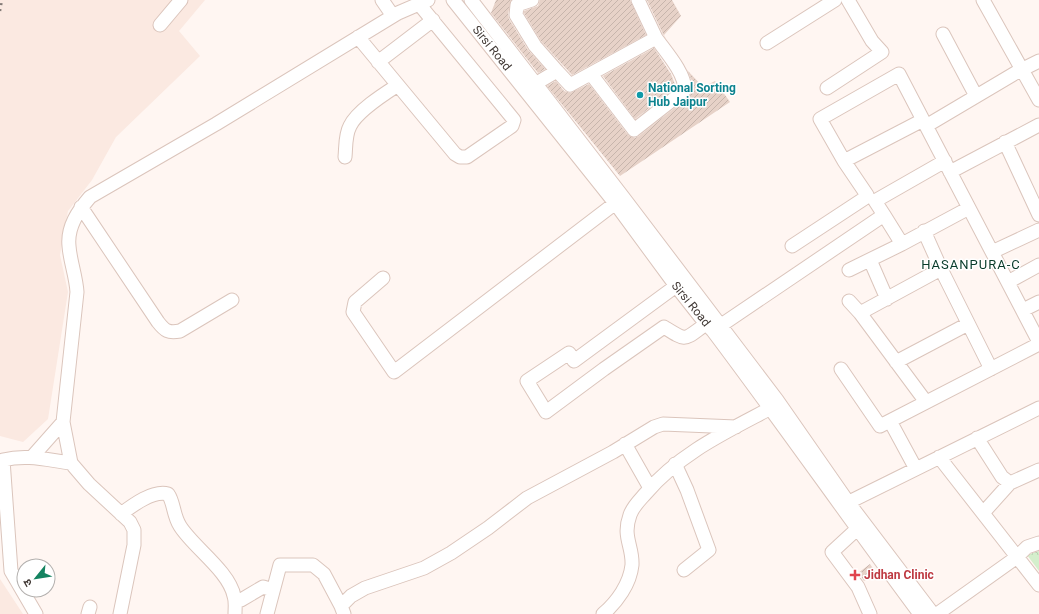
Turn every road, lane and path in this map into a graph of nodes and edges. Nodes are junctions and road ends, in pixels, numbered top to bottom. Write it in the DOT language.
graph roads {
  1 [pos="181,0"];
  2 [pos="382,0"];
  3 [pos="453,0"];
  4 [pos="471,0"];
  5 [pos="532,0"];
  6 [pos="638,0"];
  7 [pos="835,0"];
  8 [pos="848,0"];
  9 [pos="983,0"];
  10 [pos="424,2"];
  11 [pos="393,16"];
  12 [pos="433,20"];
  13 [pos="160,25"];
  14 [pos="942,34"];
  15 [pos="358,37"];
  16 [pos="656,38"];
  17 [pos="767,43"];
  18 [pos="1039,61"];
  19 [pos="378,62"];
  20 [pos="1023,69"];
  21 [pos="557,71"];
  22 [pos="591,74"];
  23 [pos="535,84"];
  24 [pos="398,85"];
  25 [pos="827,88"];
  26 [pos="976,96"];
  27 [pos="1039,100"];
  28 [pos="924,123"];
  29 [pos="1039,125"];
  30 [pos="1005,142"];
  31 [pos="345,157"];
  32 [pos="844,161"];
  33 [pos="947,166"];
  34 [pos="871,198"];
  35 [pos="619,200"];
  36 [pos="81,207"];
  37 [pos="968,208"];
  38 [pos="884,215"];
  39 [pos="1039,215"];
  40 [pos="1039,230"];
  41 [pos="924,231"];
  42 [pos="902,244"];
  43 [pos="792,246"];
  44 [pos="992,252"];
  45 [pos="870,260"];
  46 [pos="1039,265"];
  47 [pos="941,269"];
  48 [pos="849,270"];
  49 [pos="383,278"];
  50 [pos="1008,282"];
  51 [pos="676,286"];
  52 [pos="887,299"];
  53 [pos="232,300"];
  54 [pos="849,301"];
  55 [pos="1039,302"];
  56 [pos="1023,310"];
  57 [pos="860,313"];
  58 [pos="968,324"];
  59 [pos="713,327"];
  60 [pos="1039,343"];
  61 [pos="896,362"];
  62 [pos="841,369"];
  63 [pos="991,369"];
  64 [pos="926,402"];
  65 [pos="771,408"];
  66 [pos="1039,408"];
  67 [pos="890,421"];
  68 [pos="63,422"];
  69 [pos="736,427"];
  70 [pos="978,438"];
  71 [pos="625,444"];
  72 [pos="32,457"];
  73 [pos="939,457"];
  74 [pos="71,463"];
  75 [pos="675,464"];
  76 [pos="916,468"];
  77 [pos="1039,470"];
  78 [pos="1010,483"];
  79 [pos="650,488"];
  80 [pos="844,504"];
  81 [pos="983,513"];
  82 [pos="121,514"];
  83 [pos="857,529"];
  84 [pos="1039,543"];
  85 [pos="1017,557"];
  86 [pos="684,570"];
  87 [pos="1039,585"];
  88 [pos="272,590"];
  89 [pos="241,600"];
  90 [pos="343,610"];
  91 [pos="608,612"];
  92 [pos="36,614"];
  93 [pos="120,614"];
  94 [pos="235,614"];
  95 [pos="267,614"];
  96 [pos="870,614"];
  97 [pos="920,614"];
  98 [pos="933,614"];
  99 [pos="937,614"];
  1 -- 13 [label="street"];
  2 -- 11 [label="street"];
  3 -- 35 [label="street, Sirsi Road"];
  4 -- 23 [label="street, Sirsi Road"];
  5 -- 21 [label="street"];
  6 -- 16 [label="street"];
  7 -- 17 [label="street"];
  8 -- 25 [label="street"];
  9 -- 20 [label="street"];
  10 -- 11 [label="street"];
  10 -- 12 [label="street"];
  11 -- 15 [label="street"];
  12 -- 19 [label="street"];
  12 -- 24 [label="street"];
  14 -- 26 [label="street"];
  15 -- 19 [label="street"];
  15 -- 36 [label="street"];
  16 -- 22 [label="street"];
  16 -- 22 [label="street"];
  18 -- 20 [label="street"];
  19 -- 24 [label="street"];
  20 -- 26 [label="street"];
  20 -- 27 [label="street"];
  21 -- 22 [label="street"];
  21 -- 23 [label="street"];
  23 -- 35 [label="street, Sirsi Road"];
  24 -- 31 [label="street"];
  26 -- 28 [label="street"];
  28 -- 32 [label="street"];
  28 -- 32 [label="street"];
  28 -- 33 [label="street"];
  29 -- 30 [label="street"];
  30 -- 33 [label="street"];
  30 -- 39 [label="street"];
  32 -- 34 [label="street"];
  33 -- 34 [label="street"];
  33 -- 37 [label="street"];
  34 -- 38 [label="street"];
  34 -- 43 [label="street"];
  35 -- 49 [label="street"];
  35 -- 51 [label="street, Sirsi Road"];
  35 -- 59 [label="street, Sirsi Road"];
  36 -- 53 [label="street"];
  36 -- 68 [label="street"];
  37 -- 41 [label="street"];
  37 -- 44 [label="street"];
  38 -- 42 [label="street"];
  38 -- 59 [label="street"];
  40 -- 44 [label="street"];
  41 -- 42 [label="street"];
  41 -- 47 [label="street"];
  42 -- 45 [label="street"];
  44 -- 50 [label="street"];
  45 -- 48 [label="street"];
  45 -- 52 [label="street"];
  46 -- 50 [label="street"];
  47 -- 52 [label="street"];
  47 -- 58 [label="street"];
  50 -- 56 [label="street"];
  51 -- 59 [label="street, Sirsi Road"];
  51 -- 59 [label="street"];
  52 -- 57 [label="street"];
  54 -- 57 [label="street"];
  55 -- 56 [label="street"];
  56 -- 60 [label="street"];
  57 -- 61 [label="street"];
  58 -- 61 [label="street"];
  58 -- 63 [label="street"];
  59 -- 65 [label="street, Sirsi Road"];
  59 -- 80 [label="street, Sirsi Road"];
  60 -- 63 [label="street"];
  61 -- 64 [label="street"];
  62 -- 67 [label="street"];
  63 -- 64 [label="street"];
  64 -- 67 [label="street"];
  65 -- 69 [label="street"];
  65 -- 80 [label="street, Sirsi Road"];
  66 -- 70 [label="street"];
  67 -- 76 [label="street"];
  68 -- 72 [label="street"];
  68 -- 74 [label="street"];
  69 -- 71 [label="street"];
  69 -- 75 [label="street"];
  70 -- 73 [label="street"];
  70 -- 78 [label="street"];
  71 -- 79 [label="street"];
  71 -- 90 [label="street"];
  72 -- 74 [label="street"];
  72 -- 92 [label="street"];
  73 -- 76 [label="street"];
  73 -- 81 [label="street"];
  74 -- 82 [label="street"];
  75 -- 79 [label="street"];
  75 -- 86 [label="street"];
  76 -- 80 [label="street"];
  77 -- 78 [label="street"];
  78 -- 81 [label="street"];
  79 -- 91 [label="street"];
  80 -- 83 [label="street, Sirsi Road"];
  80 -- 98 [label="street, Sirsi Road"];
  81 -- 85 [label="street"];
  82 -- 93 [label="street"];
  82 -- 94 [label="street"];
  83 -- 96 [label="street"];
  83 -- 97 [label="street, Sirsi Road"];
  84 -- 85 [label="street"];
  85 -- 87 [label="street"];
  85 -- 99 [label="street"];
  88 -- 89 [label="street"];
  88 -- 90 [label="street"];
  88 -- 95 [label="street"];
}
